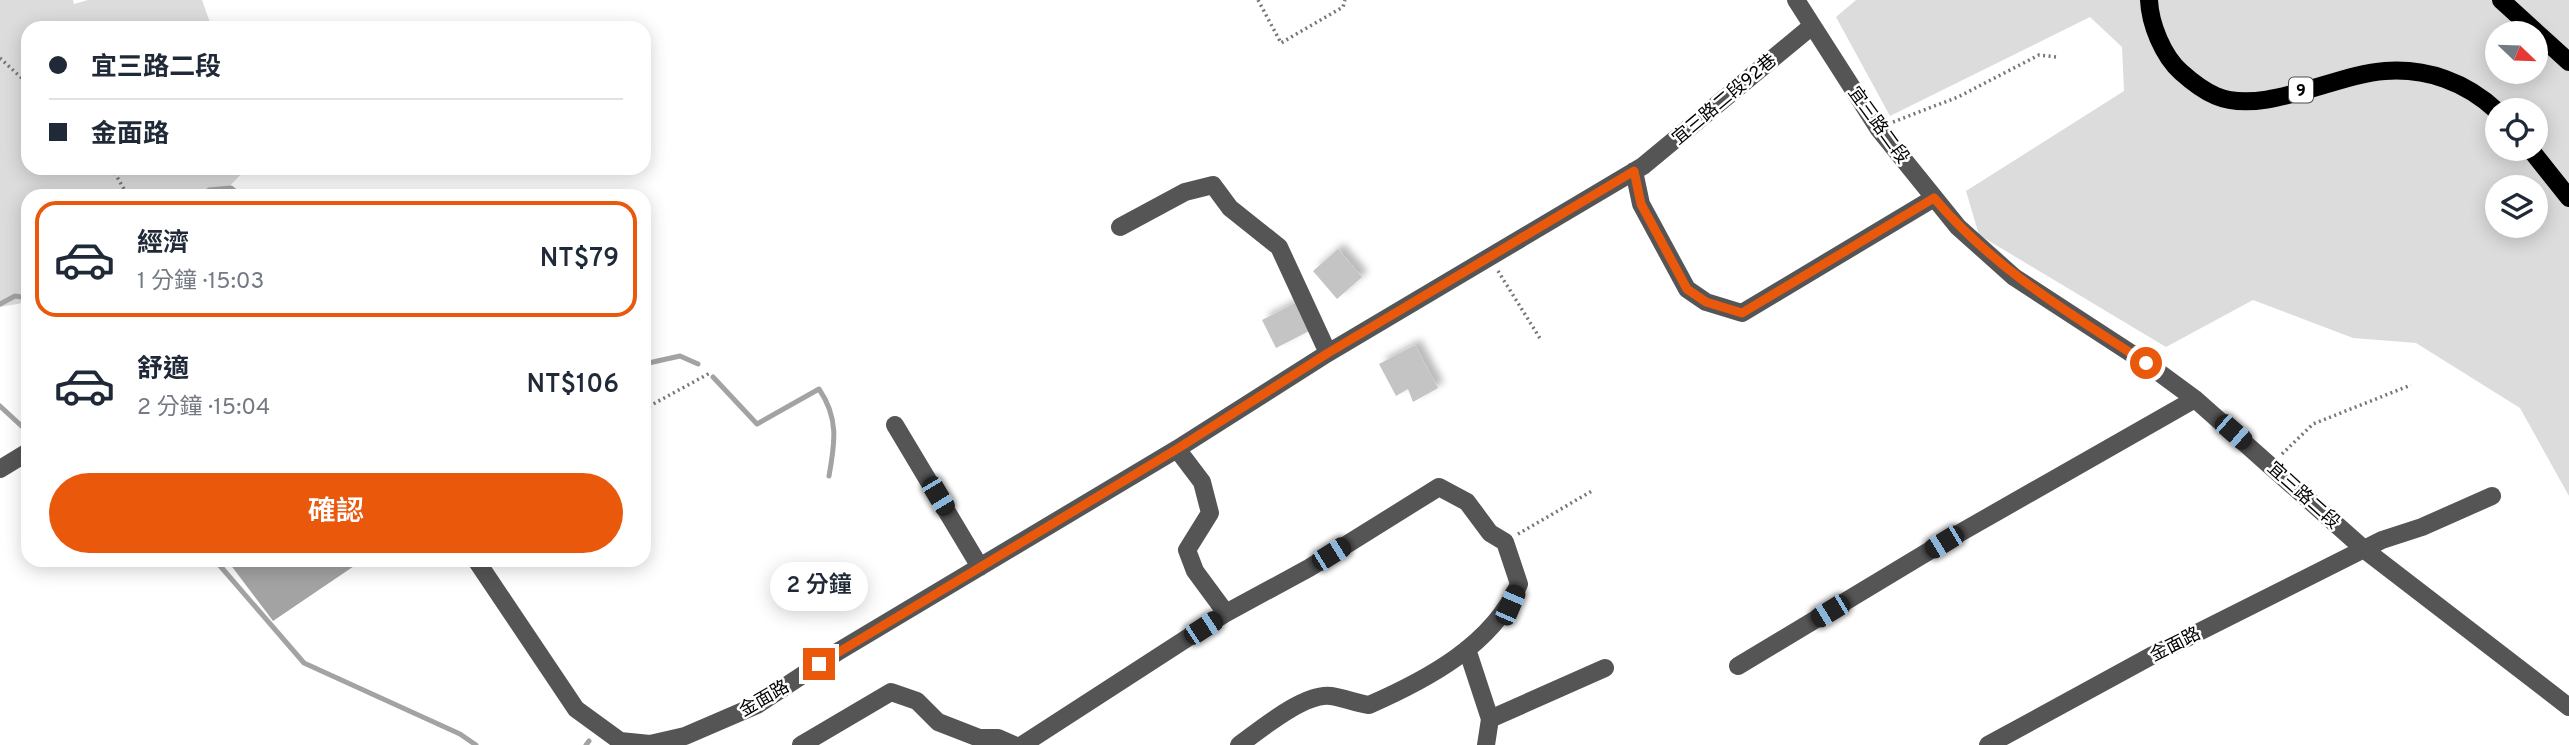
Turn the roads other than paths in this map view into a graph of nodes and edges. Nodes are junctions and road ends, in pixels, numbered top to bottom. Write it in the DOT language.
graph roads {
  1 [pos="1796,0"];
  2 [pos="2149,0"];
  3 [pos="2501,0"];
  4 [pos="1812,26"];
  5 [pos="2569,62"];
  6 [pos="2485,100"];
  7 [pos="2540,161"];
  8 [pos="1634,171"];
  9 [pos="1934,198"];
  10 [pos="2569,198"];
  11 [pos="1120,228"];
  12 [pos="1328,353"];
  13 [pos="2195,399"];
  14 [pos="895,425"];
  15 [pos="1177,449"];
  16 [pos="21,456"];
  17 [pos="0,469"];
  18 [pos="2492,496"];
  19 [pos="2365,550"];
  20 [pos="482,567"];
  21 [pos="980,567"];
  22 [pos="1226,613"];
  23 [pos="1467,649"];
  24 [pos="1738,666"];
  25 [pos="1605,668"];
  26 [pos="2569,707"];
  27 [pos="1490,719"];
  28 [pos="651,744"];
  29 [pos="801,745"];
  30 [pos="1014,745"];
  31 [pos="1022,745"];
  32 [pos="1239,745"];
  33 [pos="1486,745"];
  34 [pos="1988,745"];
  1 -- 4 [label="street, 宜三路二段"];
  2 -- 6 [label="main road, 9"];
  3 -- 5 [label="main road"];
  4 -- 8 [label="street, 宜三路二段92巷"];
  4 -- 9 [label="street, 宜三路二段"];
  7 -- 10 [label="main road"];
  8 -- 9 [label="street"];
  8 -- 12 [label="street, 金面路"];
  9 -- 13 [label="street, 宜三路二段"];
  11 -- 12 [label="street"];
  12 -- 15 [label="street, 金面路"];
  13 -- 19 [label="street, 宜三路二段"];
  13 -- 24 [label="street"];
  14 -- 21 [label="street"];
  15 -- 21 [label="street, 金面路"];
  15 -- 22 [label="street"];
  16 -- 17 [label="street"];
  18 -- 19 [label="street, 金面路"];
  19 -- 26 [label="street, 宜三路二段"];
  19 -- 34 [label="street, 金面路"];
  20 -- 28 [label="street, 金面路"];
  21 -- 28 [label="street, 金面路"];
  22 -- 23 [label="street"];
  22 -- 31 [label="street"];
  23 -- 27 [label="street"];
  23 -- 32 [label="street"];
  25 -- 27 [label="street"];
  27 -- 33 [label="street"];
  29 -- 30 [label="street"];
}
